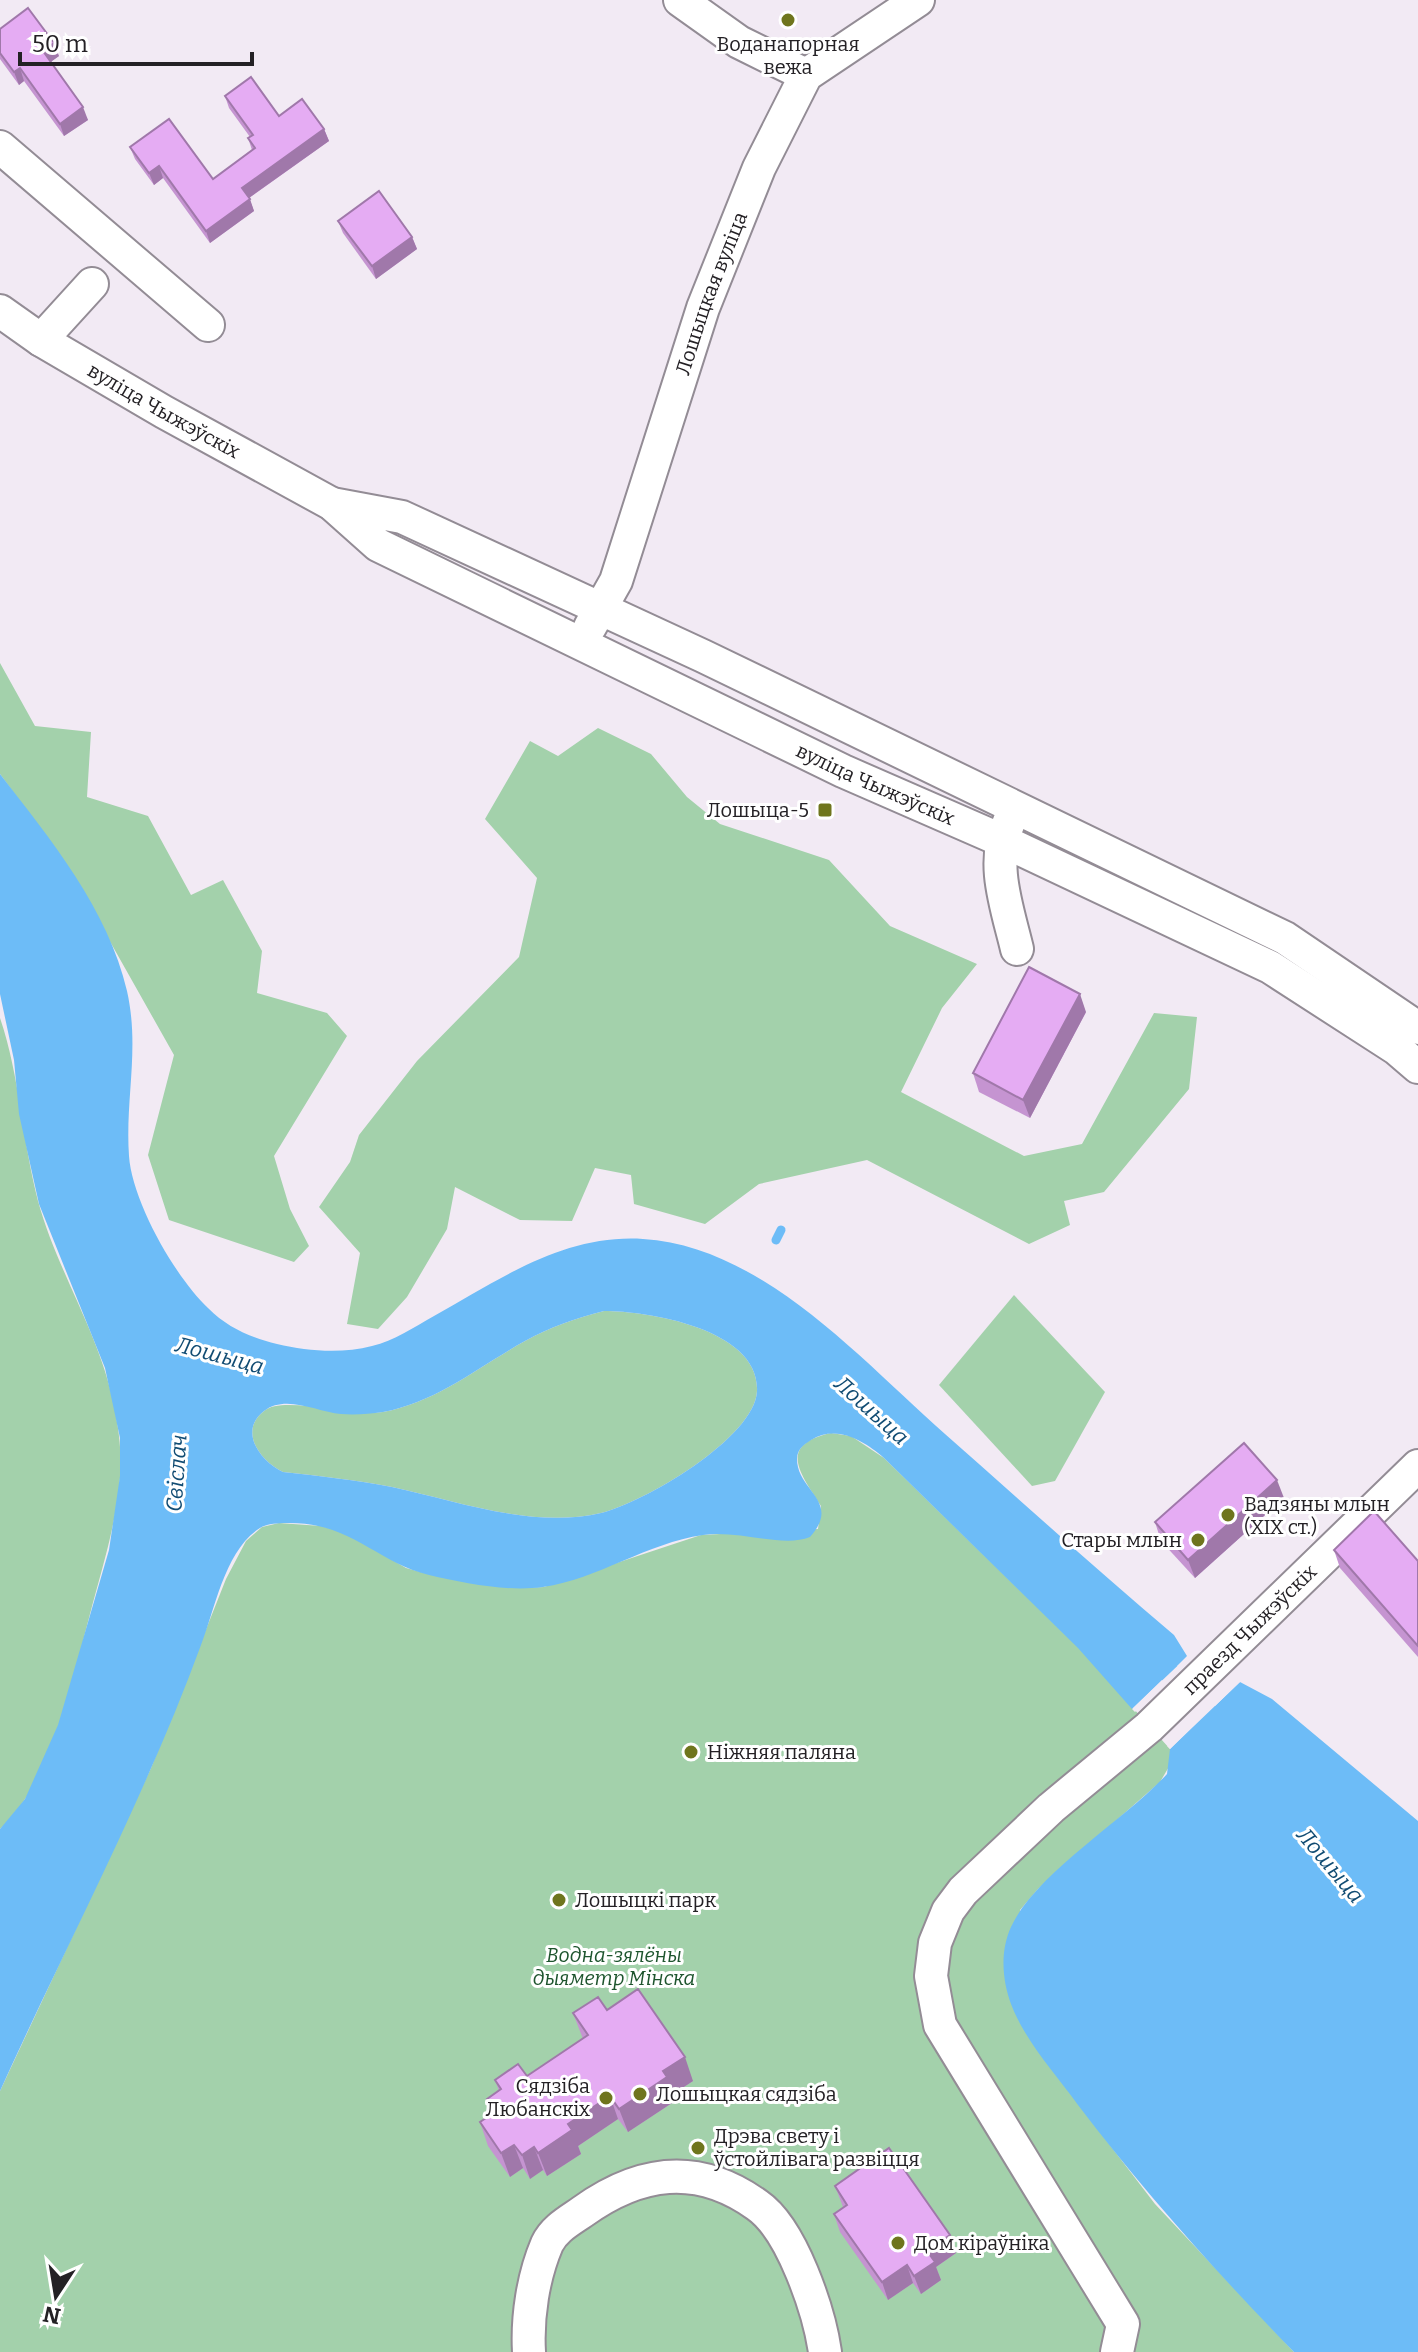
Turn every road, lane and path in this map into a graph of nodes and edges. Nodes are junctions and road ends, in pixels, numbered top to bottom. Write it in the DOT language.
graph roads {
  1 [pos="680,0"];
  2 [pos="918,0"];
  3 [pos="806,75"];
  4 [pos="0,147"];
  5 [pos="92,284"];
  6 [pos="0,311"];
  7 [pos="208,325"];
  8 [pos="41,340"];
  9 [pos="332,504"];
  10 [pos="601,608"];
  11 [pos="580,642"];
  12 [pos="1016,808"];
  13 [pos="1001,840"];
  14 [pos="1017,949"];
  15 [pos="1418,1028"];
  16 [pos="1418,1067"];
  17 [pos="1417,1467"];
  18 [pos="529,2352"];
  19 [pos="825,2352"];
  20 [pos="1117,2352"];
  1 -- 3 [label="street"];
  2 -- 3 [label="street, Лошыцкая вуліца"];
  3 -- 10 [label="street, Лошыцкая вуліца"];
  4 -- 7 [label="street"];
  5 -- 8 [label="street"];
  6 -- 8 [label="street, вуліца Чыжэўскіх"];
  8 -- 9 [label="street, вуліца Чыжэўскіх"];
  9 -- 10 [label="street, вуліца Чыжэўскіх"];
  9 -- 11 [label="street, вуліца Чыжэўскіх"];
  10 -- 11 [label="street, Лошыцкая вуліца"];
  10 -- 12 [label="street, вуліца Чыжэўскіх"];
  11 -- 13 [label="street, вуліца Чыжэўскіх"];
  12 -- 13 [label="street"];
  12 -- 15 [label="street, вуліца Чыжэўскіх"];
  13 -- 14 [label="street"];
  13 -- 16 [label="street, вуліца Чыжэўскіх"];
  17 -- 20 [label="street, праезд Чыжэўскіх"];
  18 -- 19 [label="street"];
}
